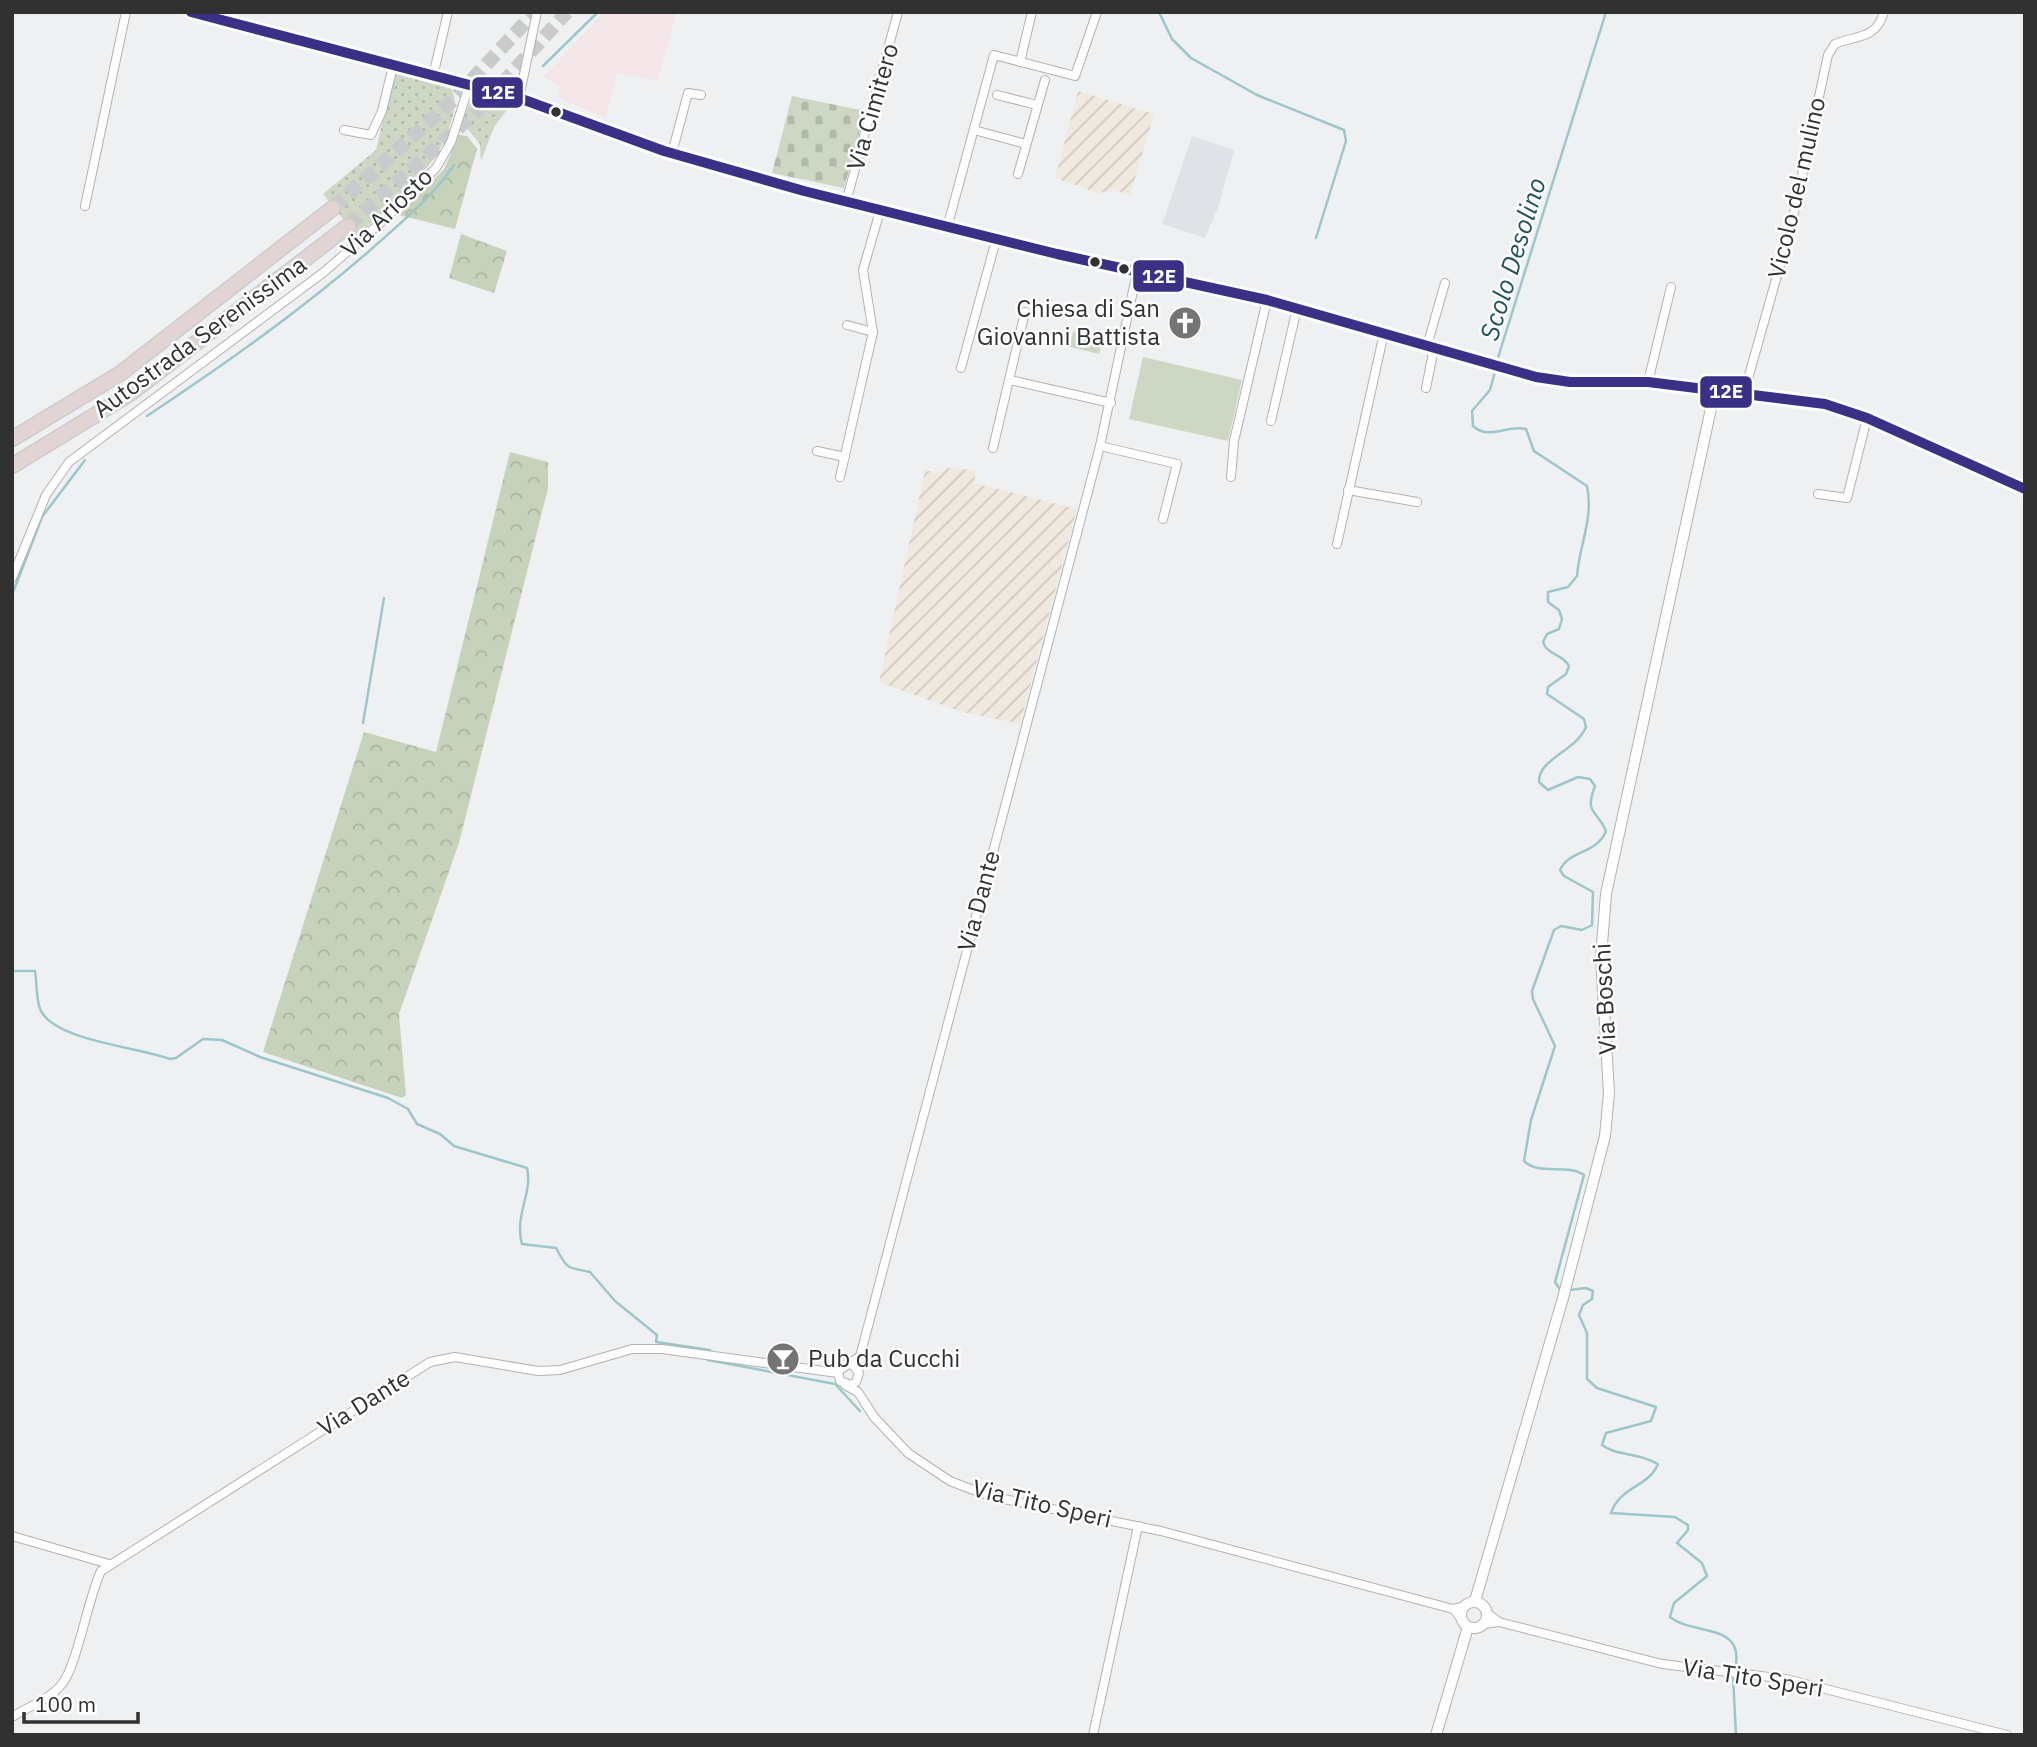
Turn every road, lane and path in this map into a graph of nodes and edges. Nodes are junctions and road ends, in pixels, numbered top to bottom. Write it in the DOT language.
graph roads {
  1 [pos="126,12"];
  2 [pos="190,12"];
  3 [pos="448,12"];
  4 [pos="537,12"];
  5 [pos="898,12"];
  6 [pos="1032,12"];
  7 [pos="1097,12"];
  8 [pos="1884,12"];
  9 [pos="1020,62"];
  10 [pos="393,66"];
  11 [pos="433,76"];
  12 [pos="1045,80"];
  13 [pos="470,86"];
  14 [pos="701,95"];
  15 [pos="997,95"];
  16 [pos="519,98"];
  17 [pos="1037,105"];
  18 [pos="344,130"];
  19 [pos="974,130"];
  20 [pos="1026,144"];
  21 [pos="672,153"];
  22 [pos="1018,174"];
  23 [pos="846,202"];
  24 [pos="85,206"];
  25 [pos="333,208"];
  26 [pos="880,211"];
  27 [pos="348,226"];
  28 [pos="947,228"];
  29 [pos="996,240"];
  30 [pos="1137,272"];
  31 [pos="1445,283"];
  32 [pos="1671,287"];
  33 [pos="1267,300"];
  34 [pos="1297,308"];
  35 [pos="1025,312"];
  36 [pos="847,325"];
  37 [pos="873,332"];
  38 [pos="1384,333"];
  39 [pos="1431,347"];
  40 [pos="961,368"];
  41 [pos="1010,380"];
  42 [pos="1648,382"];
  43 [pos="1426,388"];
  44 [pos="1715,390"];
  45 [pos="1744,393"];
  46 [pos="1111,402"];
  47 [pos="1867,418"];
  48 [pos="1271,421"];
  49 [pos="12,439"];
  50 [pos="1100,446"];
  51 [pos="993,448"];
  52 [pos="817,451"];
  53 [pos="845,457"];
  54 [pos="12,466"];
  55 [pos="840,477"];
  56 [pos="1231,477"];
  57 [pos="2025,489"];
  58 [pos="1348,490"];
  59 [pos="1818,494"];
  60 [pos="1417,502"];
  61 [pos="1163,519"];
  62 [pos="1336,544"];
  63 [pos="12,578"];
  64 [pos="859,1357"];
  65 [pos="846,1364"];
  66 [pos="857,1368"];
  67 [pos="838,1373"];
  68 [pos="858,1378"];
  69 [pos="845,1385"];
  70 [pos="858,1392"];
  71 [pos="1138,1526"];
  72 [pos="12,1536"];
  73 [pos="109,1564"];
  74 [pos="1475,1601"];
  75 [pos="1458,1608"];
  76 [pos="1487,1613"];
  77 [pos="1499,1622"];
  78 [pos="1484,1624"];
  79 [pos="1468,1627"];
  80 [pos="12,1717"];
  81 [pos="1093,1735"];
  82 [pos="1436,1735"];
  83 [pos="2007,1735"];
  1 -- 24 [label="street"];
  2 -- 10 [label="main road"];
  3 -- 11 [label="street"];
  4 -- 16 [label="street"];
  5 -- 23 [label="street, Via Cimitero"];
  6 -- 9 [label="street"];
  7 -- 9 [label="street"];
  8 -- 45 [label="street, Vicolo del mulino"];
  9 -- 19 [label="street"];
  10 -- 11 [label="main road"];
  10 -- 18 [label="street"];
  11 -- 13 [label="main road"];
  12 -- 17 [label="street"];
  13 -- 16 [label="main road"];
  13 -- 63 [label="street, Via Ariosto"];
  14 -- 21 [label="street"];
  15 -- 17 [label="street"];
  16 -- 21 [label="main road"];
  17 -- 20 [label="street"];
  19 -- 20 [label="street"];
  19 -- 28 [label="street"];
  20 -- 22 [label="street"];
  21 -- 23 [label="main road"];
  23 -- 26 [label="main road"];
  25 -- 49 [label="highway, Autostrada Serenissima"];
  26 -- 28 [label="main road"];
  26 -- 37 [label="street"];
  27 -- 54 [label="highway, Autostrada Serenissima"];
  28 -- 29 [label="main road"];
  29 -- 30 [label="main road"];
  29 -- 40 [label="street"];
  30 -- 33 [label="main road"];
  30 -- 46 [label="street, Via Dante"];
  31 -- 39 [label="street"];
  32 -- 42 [label="street"];
  33 -- 34 [label="main road"];
  33 -- 56 [label="street"];
  34 -- 38 [label="main road"];
  34 -- 48 [label="street"];
  35 -- 41 [label="street"];
  36 -- 37 [label="street"];
  37 -- 53 [label="street"];
  38 -- 39 [label="main road"];
  38 -- 58 [label="street"];
  39 -- 42 [label="main road"];
  39 -- 43 [label="street"];
  41 -- 46 [label="street"];
  41 -- 51 [label="street"];
  42 -- 44 [label="main road"];
  44 -- 45 [label="main road"];
  44 -- 74 [label="street, Via Boschi"];
  45 -- 47 [label="main road"];
  46 -- 50 [label="street, Via Dante"];
  47 -- 57 [label="main road"];
  47 -- 59 [label="street"];
  50 -- 61 [label="street"];
  50 -- 64 [label="street, Via Dante"];
  52 -- 53 [label="street"];
  53 -- 55 [label="street"];
  58 -- 60 [label="street"];
  58 -- 62 [label="street"];
  64 -- 65 [label="street"];
  64 -- 66 [label="street, Via Dante"];
  65 -- 66 [label="street"];
  65 -- 67 [label="street"];
  66 -- 68 [label="street"];
  67 -- 69 [label="street"];
  67 -- 73 [label="street, Via Dante"];
  68 -- 69 [label="street"];
  68 -- 70 [label="street"];
  69 -- 70 [label="street, Via Tito Speri"];
  70 -- 71 [label="street, Via Tito Speri"];
  71 -- 75 [label="street, Via Tito Speri"];
  71 -- 81 [label="street, Via Tito Speri"];
  72 -- 73 [label="street"];
  73 -- 80 [label="street, Via Dante"];
  74 -- 75 [label="street"];
  74 -- 76 [label="street"];
  75 -- 79 [label="street"];
  76 -- 77 [label="street, Via Tito Speri"];
  76 -- 78 [label="street"];
  77 -- 78 [label="street, Via Tito Speri"];
  77 -- 83 [label="street, Via Tito Speri"];
  78 -- 79 [label="street"];
  79 -- 82 [label="street"];
}
